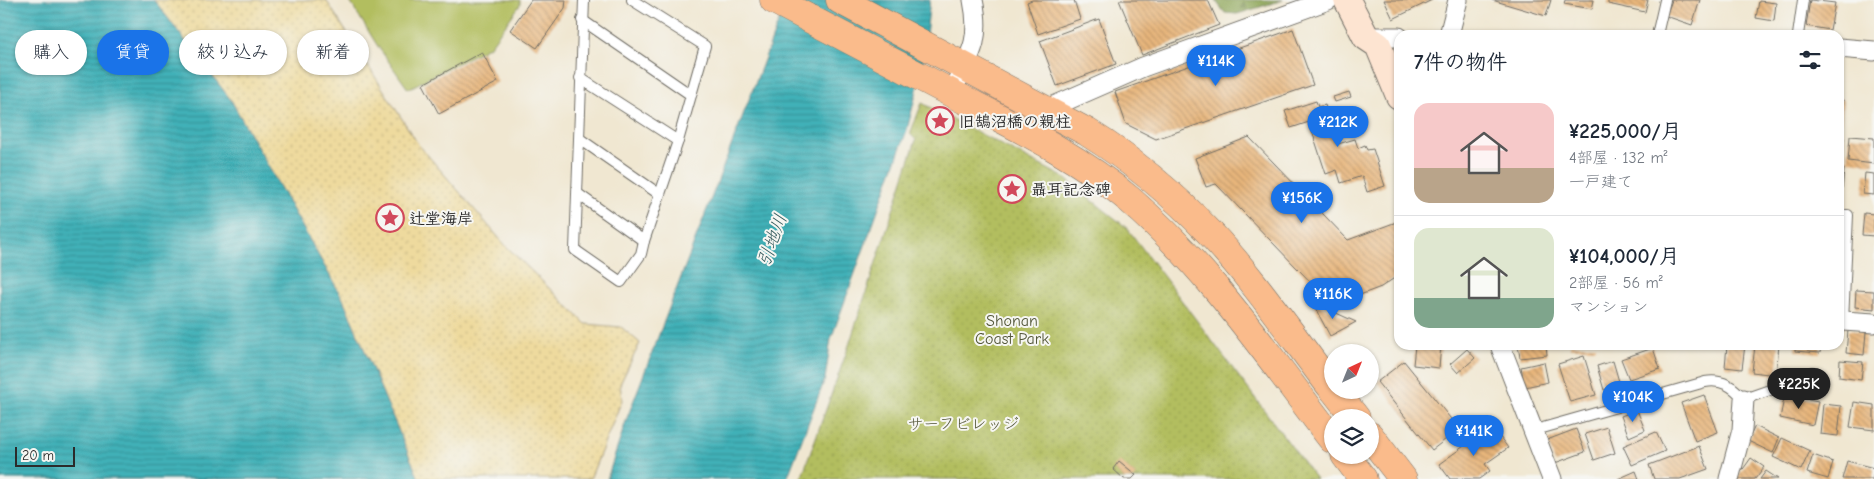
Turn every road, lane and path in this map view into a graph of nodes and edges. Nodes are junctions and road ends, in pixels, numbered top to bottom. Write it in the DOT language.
graph roads {
  1 [pos="584,0"];
  2 [pos="632,0"];
  3 [pos="840,0"];
  4 [pos="973,0"];
  5 [pos="1328,0"];
  6 [pos="1347,0"];
  7 [pos="1458,0"];
  8 [pos="1665,0"];
  9 [pos="1803,0"];
  10 [pos="779,2"];
  11 [pos="582,20"];
  12 [pos="1450,30"];
  13 [pos="1657,30"];
  14 [pos="1799,30"];
  15 [pos="1366,37"];
  16 [pos="1394,37"];
  17 [pos="1844,48"];
  18 [pos="1874,51"];
  19 [pos="964,66"];
  20 [pos="580,78"];
  21 [pos="1394,84"];
  22 [pos="941,88"];
  23 [pos="691,95"];
  24 [pos="1047,109"];
  25 [pos="580,139"];
  26 [pos="678,142"];
  27 [pos="578,194"];
  28 [pos="659,194"];
  29 [pos="1844,216"];
  30 [pos="644,242"];
  31 [pos="1844,299"];
  32 [pos="1844,320"];
  33 [pos="1874,323"];
  34 [pos="1502,350"];
  35 [pos="1812,372"];
  36 [pos="1324,377"];
  37 [pos="1744,399"];
  38 [pos="1324,428"];
  39 [pos="1532,431"];
  40 [pos="1379,448"];
  41 [pos="1352,464"];
  42 [pos="1363,479"];
  43 [pos="1403,479"];
  44 [pos="1552,479"];
  45 [pos="1729,479"];
  1 -- 11 [label="lane"];
  2 -- 23 [label="lane"];
  3 -- 19 [label="highway"];
  4 -- 19 [label="street"];
  5 -- 24 [label="street"];
  6 -- 15 [label="street"];
  7 -- 12 [label="street"];
  8 -- 13 [label="lane"];
  9 -- 14 [label="lane"];
  10 -- 22 [label="highway"];
  11 -- 20 [label="lane"];
  11 -- 23 [label="lane"];
  15 -- 16 [label="street"];
  15 -- 21 [label="street"];
  17 -- 18 [label="street"];
  19 -- 22 [label="street"];
  19 -- 24 [label="highway"];
  20 -- 25 [label="lane"];
  20 -- 26 [label="lane"];
  22 -- 38 [label="highway"];
  23 -- 26 [label="lane"];
  24 -- 36 [label="highway"];
  25 -- 27 [label="lane"];
  25 -- 28 [label="lane"];
  26 -- 28 [label="lane"];
  27 -- 30 [label="lane"];
  27 -- 30 [label="lane"];
  28 -- 30 [label="lane"];
  29 -- 31 [label="lane"];
  32 -- 33 [label="street"];
  34 -- 39 [label="street"];
  35 -- 37 [label="lane"];
  37 -- 39 [label="lane"];
  37 -- 45 [label="street"];
  39 -- 44 [label="street"];
  40 -- 43 [label="highway"];
  41 -- 42 [label="highway"];
}
